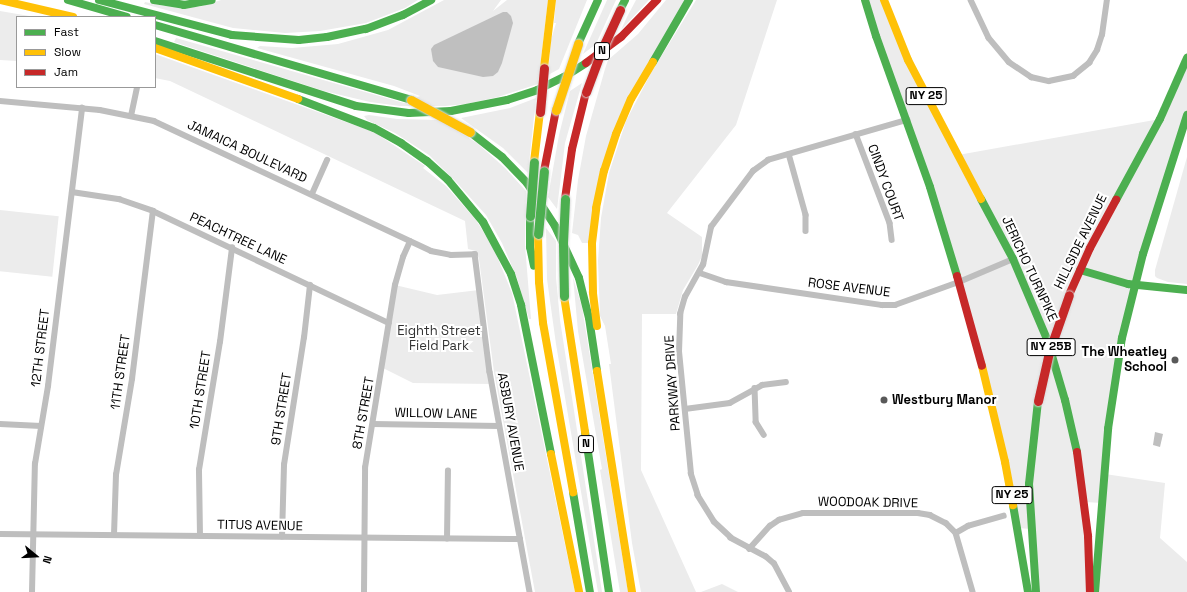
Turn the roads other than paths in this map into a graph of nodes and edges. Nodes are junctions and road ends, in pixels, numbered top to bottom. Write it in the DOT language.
graph roads {
  1 [pos="0,0"];
  2 [pos="68,0"];
  3 [pos="99,0"];
  4 [pos="154,0"];
  5 [pos="212,0"];
  6 [pos="431,0"];
  7 [pos="552,0"];
  8 [pos="598,0"];
  9 [pos="625,0"];
  10 [pos="656,0"];
  11 [pos="689,0"];
  12 [pos="865,0"];
  13 [pos="884,0"];
  14 [pos="971,0"];
  15 [pos="1107,0"];
  16 [pos="69,16"];
  17 [pos="124,16"];
  18 [pos="156,25"];
  19 [pos="156,41"];
  20 [pos="156,48"];
  21 [pos="1187,58"];
  22 [pos="137,88"];
  23 [pos="0,101"];
  24 [pos="82,108"];
  25 [pos="1187,115"];
  26 [pos="131,116"];
  27 [pos="907,120"];
  28 [pos="856,134"];
  29 [pos="789,154"];
  30 [pos="327,160"];
  31 [pos="72,192"];
  32 [pos="312,194"];
  33 [pos="153,211"];
  34 [pos="806,231"];
  35 [pos="892,240"];
  36 [pos="410,241"];
  37 [pos="232,248"];
  38 [pos="475,254"];
  39 [pos="1013,259"];
  40 [pos="1080,270"];
  41 [pos="700,273"];
  42 [pos="959,282"];
  43 [pos="310,285"];
  44 [pos="1134,285"];
  45 [pos="1187,290"];
  46 [pos="540,296"];
  47 [pos="389,323"];
  48 [pos="786,382"];
  49 [pos="755,388"];
  50 [pos="685,409"];
  51 [pos="0,424"];
  52 [pos="373,424"];
  53 [pos="41,426"];
  54 [pos="499,426"];
  55 [pos="764,435"];
  56 [pos="609,447"];
  57 [pos="448,471"];
  58 [pos="1004,516"];
  59 [pos="956,533"];
  60 [pos="0,534"];
  61 [pos="33,534"];
  62 [pos="114,535"];
  63 [pos="200,536"];
  64 [pos="282,537"];
  65 [pos="364,538"];
  66 [pos="447,538"];
  67 [pos="520,539"];
  68 [pos="749,549"];
  69 [pos="32,592"];
  70 [pos="364,592"];
  71 [pos="530,592"];
  72 [pos="579,592"];
  73 [pos="590,592"];
  74 [pos="609,592"];
  75 [pos="632,592"];
  76 [pos="789,592"];
  77 [pos="973,592"];
  78 [pos="1028,592"];
  79 [pos="1036,592"];
  80 [pos="1090,592"];
  81 [pos="1095,592"];
  1 -- 16 [label="main road"];
  2 -- 17 [label="main road"];
  3 -- 6 [label="main road"];
  4 -- 5 [label="main road"];
  7 -- 46 [label="main road, bridge"];
  8 -- 46 [label="main road, N, bridge"];
  9 -- 74 [label="main road, N, bridge"];
  10 -- 19 [label="main road"];
  11 -- 56 [label="main road"];
  12 -- 27 [label="main road, NY 25"];
  13 -- 39 [label="main road, JERICHO TURNPIKE / NY 25"];
  14 -- 15 [label="street"];
  18 -- 56 [label="main road, bridge"];
  20 -- 72 [label="main road"];
  21 -- 40 [label="main road, HILLSIDE AVENUE / NY 25B"];
  22 -- 26 [label="street"];
  23 -- 24 [label="street, JAMAICA BOULEVARD"];
  24 -- 26 [label="street, JAMAICA BOULEVARD"];
  24 -- 31 [label="street, 12TH STREET"];
  25 -- 44 [label="main road"];
  26 -- 32 [label="street, JAMAICA BOULEVARD"];
  27 -- 28 [label="street, PARKWAY DRIVE"];
  27 -- 42 [label="main road, NY 25"];
  28 -- 29 [label="street, PARKWAY DRIVE"];
  28 -- 35 [label="street, CINDY COURT"];
  29 -- 34 [label="street"];
  29 -- 41 [label="street, PARKWAY DRIVE"];
  30 -- 32 [label="street"];
  31 -- 33 [label="street, PEACHTREE LANE"];
  31 -- 53 [label="street, 12TH STREET"];
  32 -- 36 [label="street, JAMAICA BOULEVARD"];
  33 -- 37 [label="street, PEACHTREE LANE"];
  33 -- 62 [label="street, 11TH STREET"];
  36 -- 38 [label="street, JAMAICA BOULEVARD"];
  36 -- 47 [label="street, 8TH STREET"];
  37 -- 43 [label="street, PEACHTREE LANE"];
  37 -- 63 [label="street, 10TH STREET"];
  38 -- 54 [label="street, ASBURY AVENUE"];
  39 -- 42 [label="street, ROSE AVENUE"];
  39 -- 80 [label="main road, JERICHO TURNPIKE / NY 25"];
  40 -- 44 [label="main road"];
  40 -- 79 [label="main road, HILLSIDE AVENUE / NY 25B, bridge"];
  41 -- 42 [label="street, ROSE AVENUE"];
  41 -- 50 [label="street, PARKWAY DRIVE"];
  42 -- 78 [label="main road, NY 25"];
  43 -- 47 [label="street, PEACHTREE LANE"];
  43 -- 64 [label="street, 9TH STREET"];
  44 -- 45 [label="main road"];
  44 -- 81 [label="main road"];
  46 -- 73 [label="main road, N"];
  47 -- 52 [label="street, 8TH STREET"];
  48 -- 49 [label="street"];
  49 -- 50 [label="street"];
  49 -- 55 [label="street"];
  50 -- 68 [label="street, PARKWAY DRIVE"];
  51 -- 53 [label="street"];
  52 -- 54 [label="street, WILLOW LANE"];
  52 -- 65 [label="street, 8TH STREET"];
  53 -- 61 [label="street, 12TH STREET"];
  54 -- 67 [label="street, ASBURY AVENUE"];
  56 -- 75 [label="main road"];
  57 -- 66 [label="street"];
  58 -- 59 [label="street"];
  59 -- 68 [label="street, WOODOAK DRIVE"];
  59 -- 77 [label="street"];
  60 -- 61 [label="street, TITUS AVENUE"];
  61 -- 62 [label="street, TITUS AVENUE"];
  61 -- 69 [label="street, 12TH STREET"];
  62 -- 63 [label="street, TITUS AVENUE"];
  63 -- 64 [label="street, TITUS AVENUE"];
  64 -- 65 [label="street, TITUS AVENUE"];
  65 -- 66 [label="street, TITUS AVENUE"];
  65 -- 70 [label="street, 8TH STREET"];
  66 -- 67 [label="street, TITUS AVENUE"];
  67 -- 71 [label="street, ASBURY AVENUE"];
  68 -- 76 [label="street, PARKWAY DRIVE"];
}
